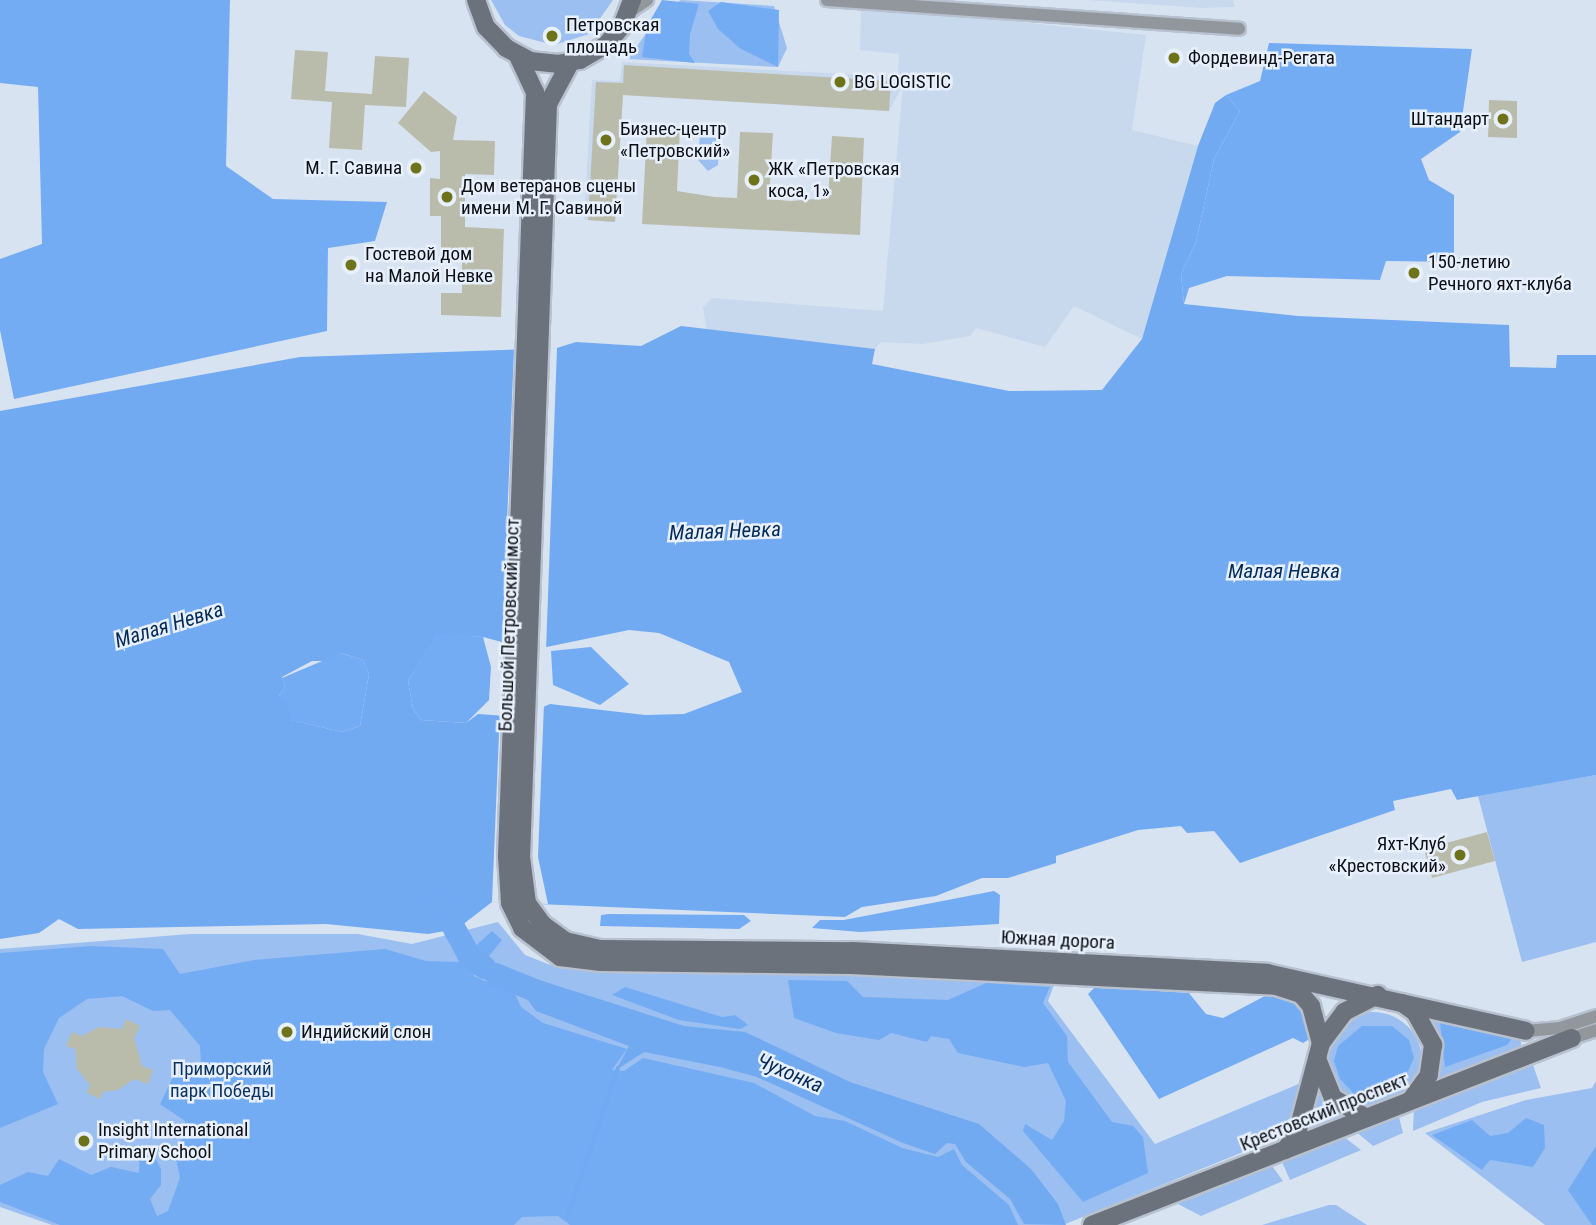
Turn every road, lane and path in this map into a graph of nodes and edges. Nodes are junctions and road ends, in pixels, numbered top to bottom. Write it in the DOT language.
graph roads {
  1 [pos="476,0"];
  2 [pos="647,0"];
  3 [pos="827,0"];
  4 [pos="631,6"];
  5 [pos="1239,29"];
  6 [pos="518,55"];
  7 [pos="570,63"];
  8 [pos="534,349"];
  9 [pos="519,903"];
  10 [pos="1378,995"];
  11 [pos="1399,1001"];
  12 [pos="1596,1016"];
  13 [pos="1596,1030"];
  14 [pos="1526,1031"];
  15 [pos="1572,1038"];
  16 [pos="1319,1050"];
  17 [pos="1411,1100"];
  18 [pos="1366,1118"];
  19 [pos="1285,1150"];
  20 [pos="1092,1225"];
  1 -- 6 [label="street"];
  2 -- 4 [label="street"];
  3 -- 5 [label="street"];
  4 -- 7 [label="street"];
  6 -- 7 [label="street"];
  6 -- 8 [label="street"];
  7 -- 8 [label="street"];
  8 -- 9 [label="street, Большой Петровский мост"];
  9 -- 10 [label="street, Южная дорога"];
  9 -- 16 [label="street, Южная дорога"];
  10 -- 11 [label="street, Южная дорога"];
  10 -- 16 [label="street"];
  11 -- 14 [label="street, Южная дорога"];
  11 -- 17 [label="street"];
  12 -- 14 [label="street, Южная дорога"];
  13 -- 15 [label="street"];
  15 -- 17 [label="street, Крестовский проспект"];
  16 -- 18 [label="street"];
  16 -- 19 [label="street"];
  17 -- 18 [label="street, Крестовский проспект"];
  18 -- 19 [label="street, Крестовский проспект"];
  19 -- 20 [label="street, Крестовский проспект"];
}
